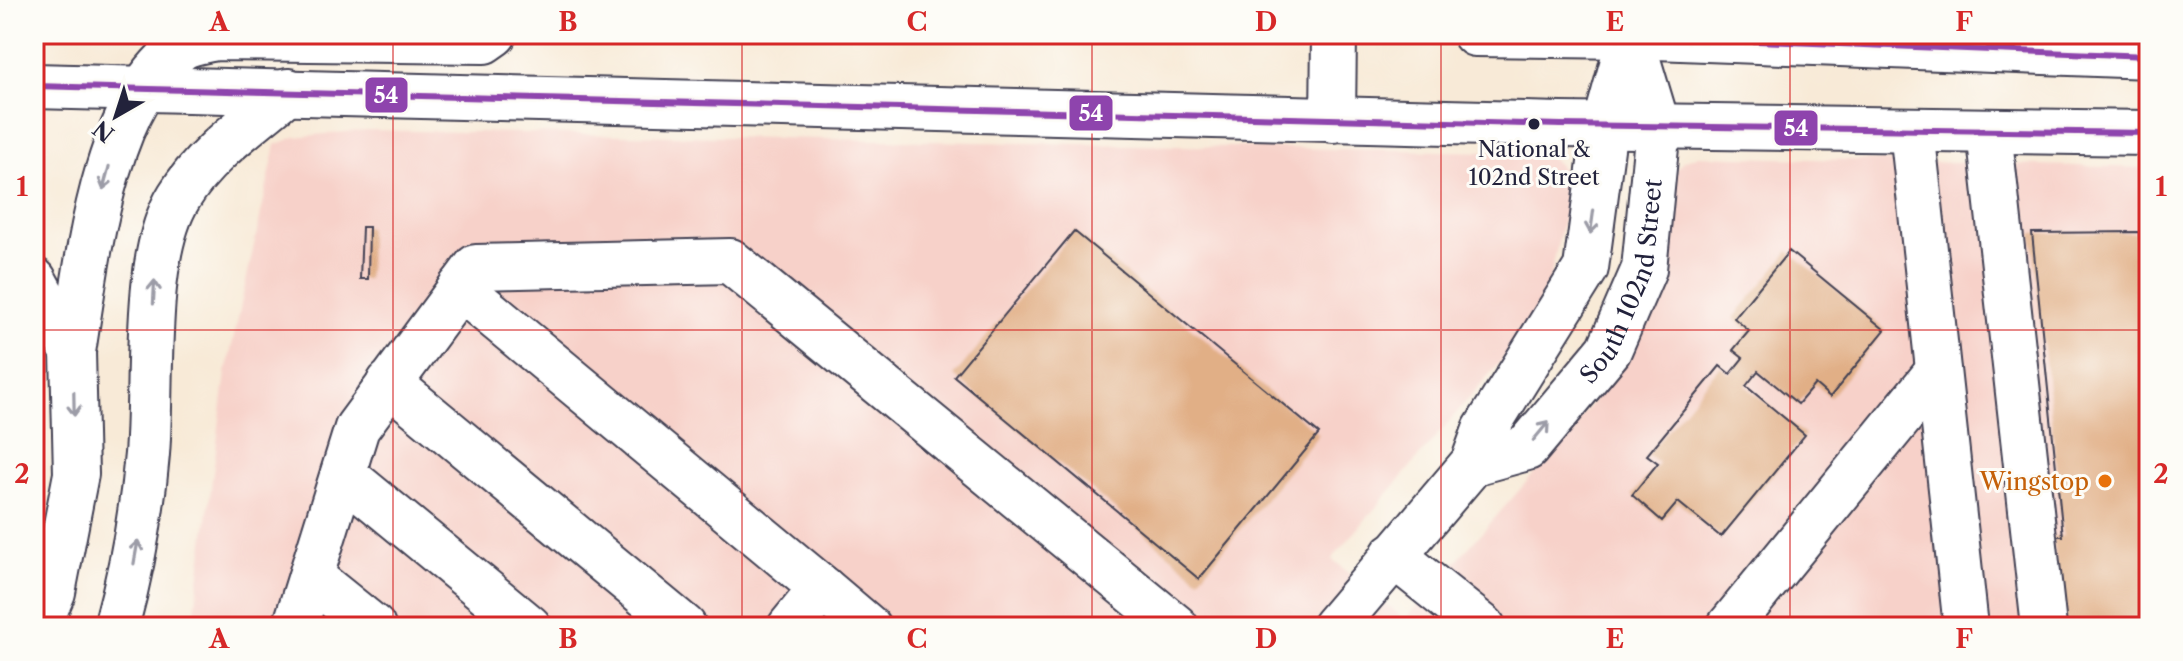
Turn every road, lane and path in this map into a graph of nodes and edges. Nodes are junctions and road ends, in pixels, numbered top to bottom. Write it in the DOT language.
graph roads {
  1 [pos="494,34"];
  2 [pos="1334,34"];
  3 [pos="1475,34"];
  4 [pos="1630,35"];
  5 [pos="2026,40"];
  6 [pos="2149,56"];
  7 [pos="34,86"];
  8 [pos="144,88"];
  9 [pos="288,91"];
  10 [pos="1333,120"];
  11 [pos="1605,126"];
  12 [pos="1658,127"];
  13 [pos="1912,130"];
  14 [pos="1989,131"];
  15 [pos="2149,133"];
  16 [pos="34,280"];
  17 [pos="460,288"];
  18 [pos="73,352"];
  19 [pos="1938,371"];
  20 [pos="389,383"];
  21 [pos="1473,463"];
  22 [pos="343,474"];
  23 [pos="1393,555"];
  24 [pos="311,577"];
  25 [pos="822,588"];
  26 [pos="1160,622"];
  27 [pos="38,627"];
  28 [pos="116,627"];
  29 [pos="295,627"];
  30 [pos="373,627"];
  31 [pos="529,627"];
  32 [pos="684,627"];
  33 [pos="790,627"];
  34 [pos="868,627"];
  35 [pos="1334,627"];
  36 [pos="1483,627"];
  37 [pos="1729,627"];
  38 [pos="1966,627"];
  39 [pos="2044,627"];
  1 -- 8 [label="main road"];
  2 -- 10 [label="main road"];
  3 -- 4 [label="main road"];
  4 -- 5 [label="main road"];
  4 -- 11 [label="main road, South 102nd Street"];
  4 -- 12 [label="main road, South 102nd Street"];
  5 -- 6 [label="main road"];
  7 -- 8 [label="main road"];
  8 -- 9 [label="main road"];
  8 -- 18 [label="main road, one-way"];
  9 -- 10 [label="main road"];
  28 -- 9 [label="main road, one-way"];
  10 -- 11 [label="main road"];
  11 -- 12 [label="main road"];
  11 -- 21 [label="main road, South 102nd Street, one-way"];
  12 -- 13 [label="main road"];
  21 -- 12 [label="main road, South 102nd Street, one-way"];
  13 -- 14 [label="main road"];
  13 -- 19 [label="main road"];
  14 -- 15 [label="main road"];
  14 -- 39 [label="main road"];
  16 -- 18 [label="main road"];
  17 -- 20 [label="main road"];
  17 -- 25 [label="main road"];
  17 -- 26 [label="main road"];
  18 -- 27 [label="main road, one-way"];
  19 -- 37 [label="main road"];
  19 -- 38 [label="main road"];
  20 -- 22 [label="main road"];
  20 -- 32 [label="main road"];
  21 -- 23 [label="main road, South 102nd Street"];
  22 -- 24 [label="main road"];
  22 -- 31 [label="main road"];
  23 -- 35 [label="main road, South 102nd Street"];
  23 -- 36 [label="main road"];
  24 -- 29 [label="main road"];
  24 -- 30 [label="main road"];
  25 -- 33 [label="main road"];
  25 -- 34 [label="main road"];
}
